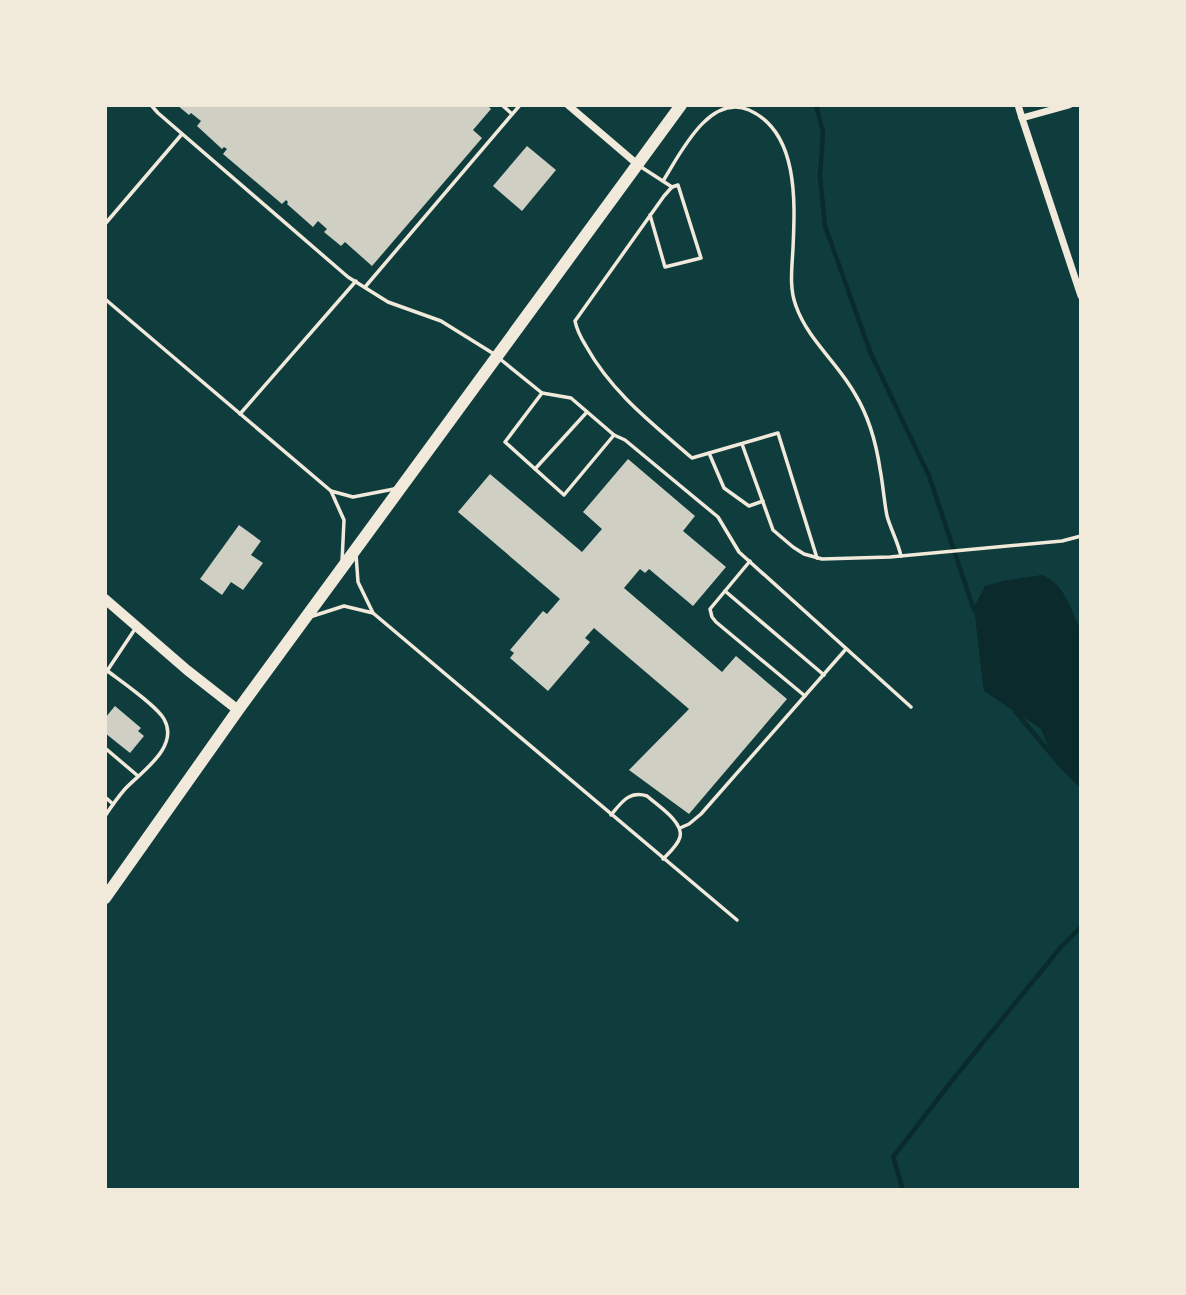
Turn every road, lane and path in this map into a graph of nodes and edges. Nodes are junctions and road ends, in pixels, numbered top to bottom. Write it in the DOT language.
graph roads {
  1 [pos="151,105"];
  2 [pos="502,105"];
  3 [pos="520,105"];
  4 [pos="568,105"];
  5 [pos="681,105"];
  6 [pos="1018,105"];
  7 [pos="1069,105"];
  8 [pos="512,114"];
  9 [pos="1021,118"];
  10 [pos="182,134"];
  11 [pos="637,164"];
  12 [pos="663,181"];
  13 [pos="672,187"];
  14 [pos="650,215"];
  15 [pos="105,224"];
  16 [pos="356,281"];
  17 [pos="365,288"];
  18 [pos="1081,296"];
  19 [pos="105,299"];
  20 [pos="496,355"];
  21 [pos="542,393"];
  22 [pos="587,412"];
  23 [pos="240,414"];
  24 [pos="614,435"];
  25 [pos="741,444"];
  26 [pos="709,453"];
  27 [pos="535,469"];
  28 [pos="400,488"];
  29 [pos="331,491"];
  30 [pos="762,501"];
  31 [pos="1081,536"];
  32 [pos="356,548"];
  33 [pos="901,556"];
  34 [pos="817,558"];
  35 [pos="750,561"];
  36 [pos="341,569"];
  37 [pos="725,591"];
  38 [pos="105,599"];
  39 [pos="373,613"];
  40 [pos="305,619"];
  41 [pos="136,627"];
  42 [pos="846,649"];
  43 [pos="106,671"];
  44 [pos="824,675"];
  45 [pos="805,696"];
  46 [pos="911,707"];
  47 [pos="238,709"];
  48 [pos="105,748"];
  49 [pos="139,777"];
  50 [pos="105,797"];
  51 [pos="113,804"];
  52 [pos="611,815"];
  53 [pos="105,816"];
  54 [pos="680,828"];
  55 [pos="663,859"];
  56 [pos="105,898"];
  57 [pos="737,920"];
  1 -- 10 [label="lane"];
  2 -- 8 [label="lane"];
  3 -- 8 [label="lane"];
  4 -- 11 [label="street"];
  5 -- 11 [label="main road"];
  6 -- 9 [label="street"];
  7 -- 9 [label="street"];
  8 -- 17 [label="lane"];
  9 -- 18 [label="street"];
  10 -- 15 [label="lane"];
  10 -- 16 [label="lane"];
  11 -- 12 [label="lane"];
  11 -- 20 [label="main road"];
  12 -- 13 [label="lane"];
  12 -- 33 [label="lane"];
  13 -- 14 [label="lane"];
  13 -- 14 [label="lane"];
  14 -- 26 [label="lane"];
  16 -- 17 [label="lane"];
  16 -- 23 [label="lane"];
  17 -- 20 [label="lane"];
  19 -- 23 [label="lane"];
  20 -- 21 [label="lane"];
  20 -- 28 [label="main road"];
  21 -- 22 [label="lane"];
  21 -- 27 [label="lane"];
  22 -- 24 [label="lane"];
  22 -- 27 [label="lane"];
  23 -- 29 [label="lane"];
  24 -- 27 [label="lane"];
  24 -- 35 [label="lane"];
  25 -- 26 [label="lane"];
  25 -- 30 [label="lane"];
  25 -- 34 [label="lane"];
  26 -- 30 [label="lane"];
  28 -- 29 [label="lane"];
  28 -- 32 [label="main road"];
  29 -- 36 [label="lane"];
  30 -- 34 [label="lane"];
  31 -- 33 [label="lane"];
  32 -- 36 [label="main road"];
  32 -- 39 [label="lane"];
  33 -- 34 [label="lane"];
  35 -- 37 [label="lane"];
  35 -- 42 [label="lane"];
  36 -- 40 [label="main road"];
  37 -- 44 [label="lane"];
  37 -- 45 [label="lane"];
  38 -- 41 [label="main road"];
  39 -- 40 [label="lane"];
  39 -- 52 [label="lane"];
  40 -- 47 [label="main road"];
  41 -- 43 [label="lane"];
  41 -- 47 [label="main road"];
  42 -- 44 [label="lane"];
  42 -- 46 [label="lane"];
  43 -- 49 [label="lane"];
  44 -- 45 [label="lane"];
  45 -- 54 [label="lane"];
  47 -- 56 [label="main road"];
  48 -- 49 [label="lane"];
  49 -- 51 [label="lane"];
  50 -- 51 [label="lane"];
  51 -- 53 [label="lane"];
  52 -- 54 [label="lane"];
  52 -- 55 [label="lane"];
  54 -- 55 [label="lane"];
  55 -- 57 [label="lane"];
}
